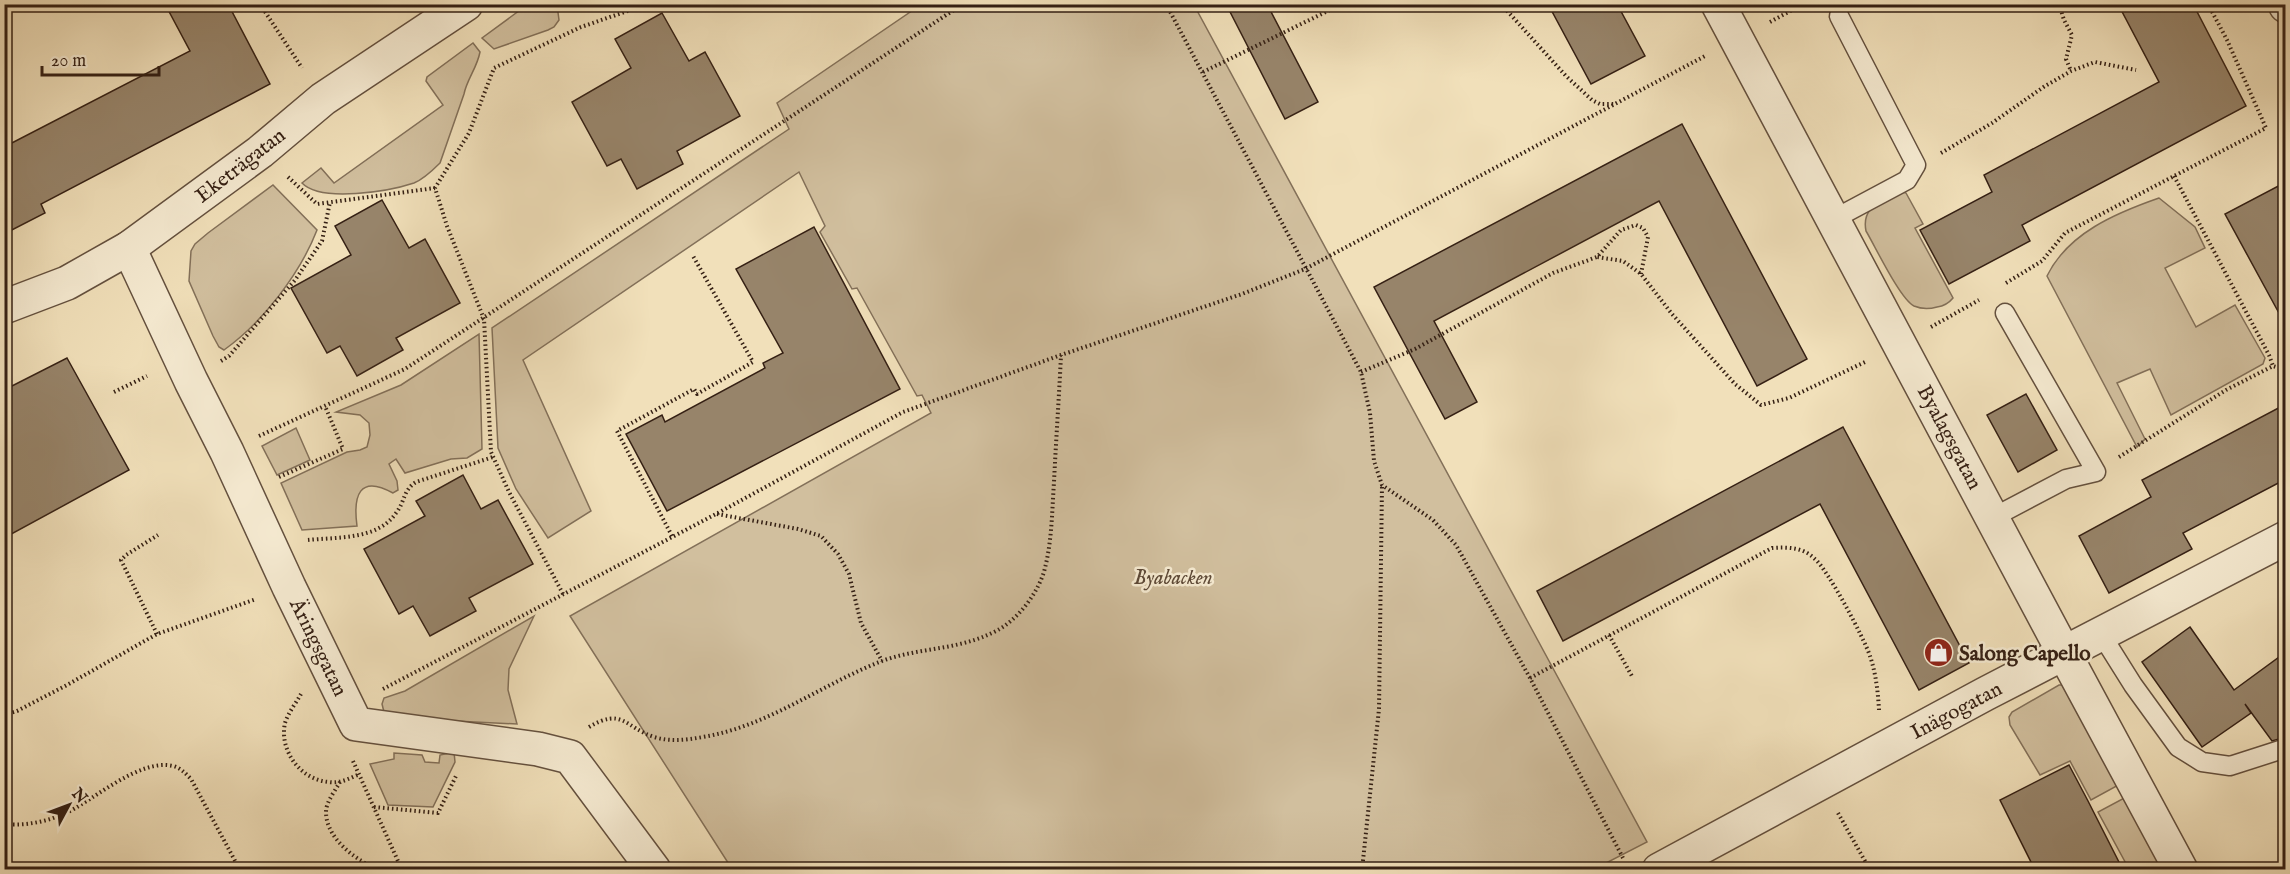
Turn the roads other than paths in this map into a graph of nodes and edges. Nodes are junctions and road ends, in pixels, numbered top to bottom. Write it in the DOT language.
graph roads {
  1 [pos="466,4"];
  2 [pos="1718,4"];
  3 [pos="1839,16"];
  4 [pos="1834,219"];
  5 [pos="129,248"];
  6 [pos="4,307"];
  7 [pos="2005,313"];
  8 [pos="1992,518"];
  9 [pos="2286,538"];
  10 [pos="2101,634"];
  11 [pos="2064,653"];
  12 [pos="2286,748"];
  13 [pos="654,870"];
  14 [pos="1659,870"];
  15 [pos="2181,870"];
  1 -- 5 [label="street, Eketrägatan"];
  2 -- 4 [label="street, Byalagsgatan"];
  3 -- 4 [label="lane"];
  4 -- 8 [label="street, Byalagsgatan"];
  5 -- 6 [label="street, Eketrägatan"];
  5 -- 13 [label="street, Äringsgatan"];
  7 -- 8 [label="lane"];
  8 -- 11 [label="street, Byalagsgatan"];
  9 -- 10 [label="street, Inägogatan"];
  10 -- 11 [label="street, Inägogatan"];
  10 -- 12 [label="lane"];
  11 -- 14 [label="street, Inägogatan"];
  11 -- 15 [label="street, Byalagsgatan"];
}
